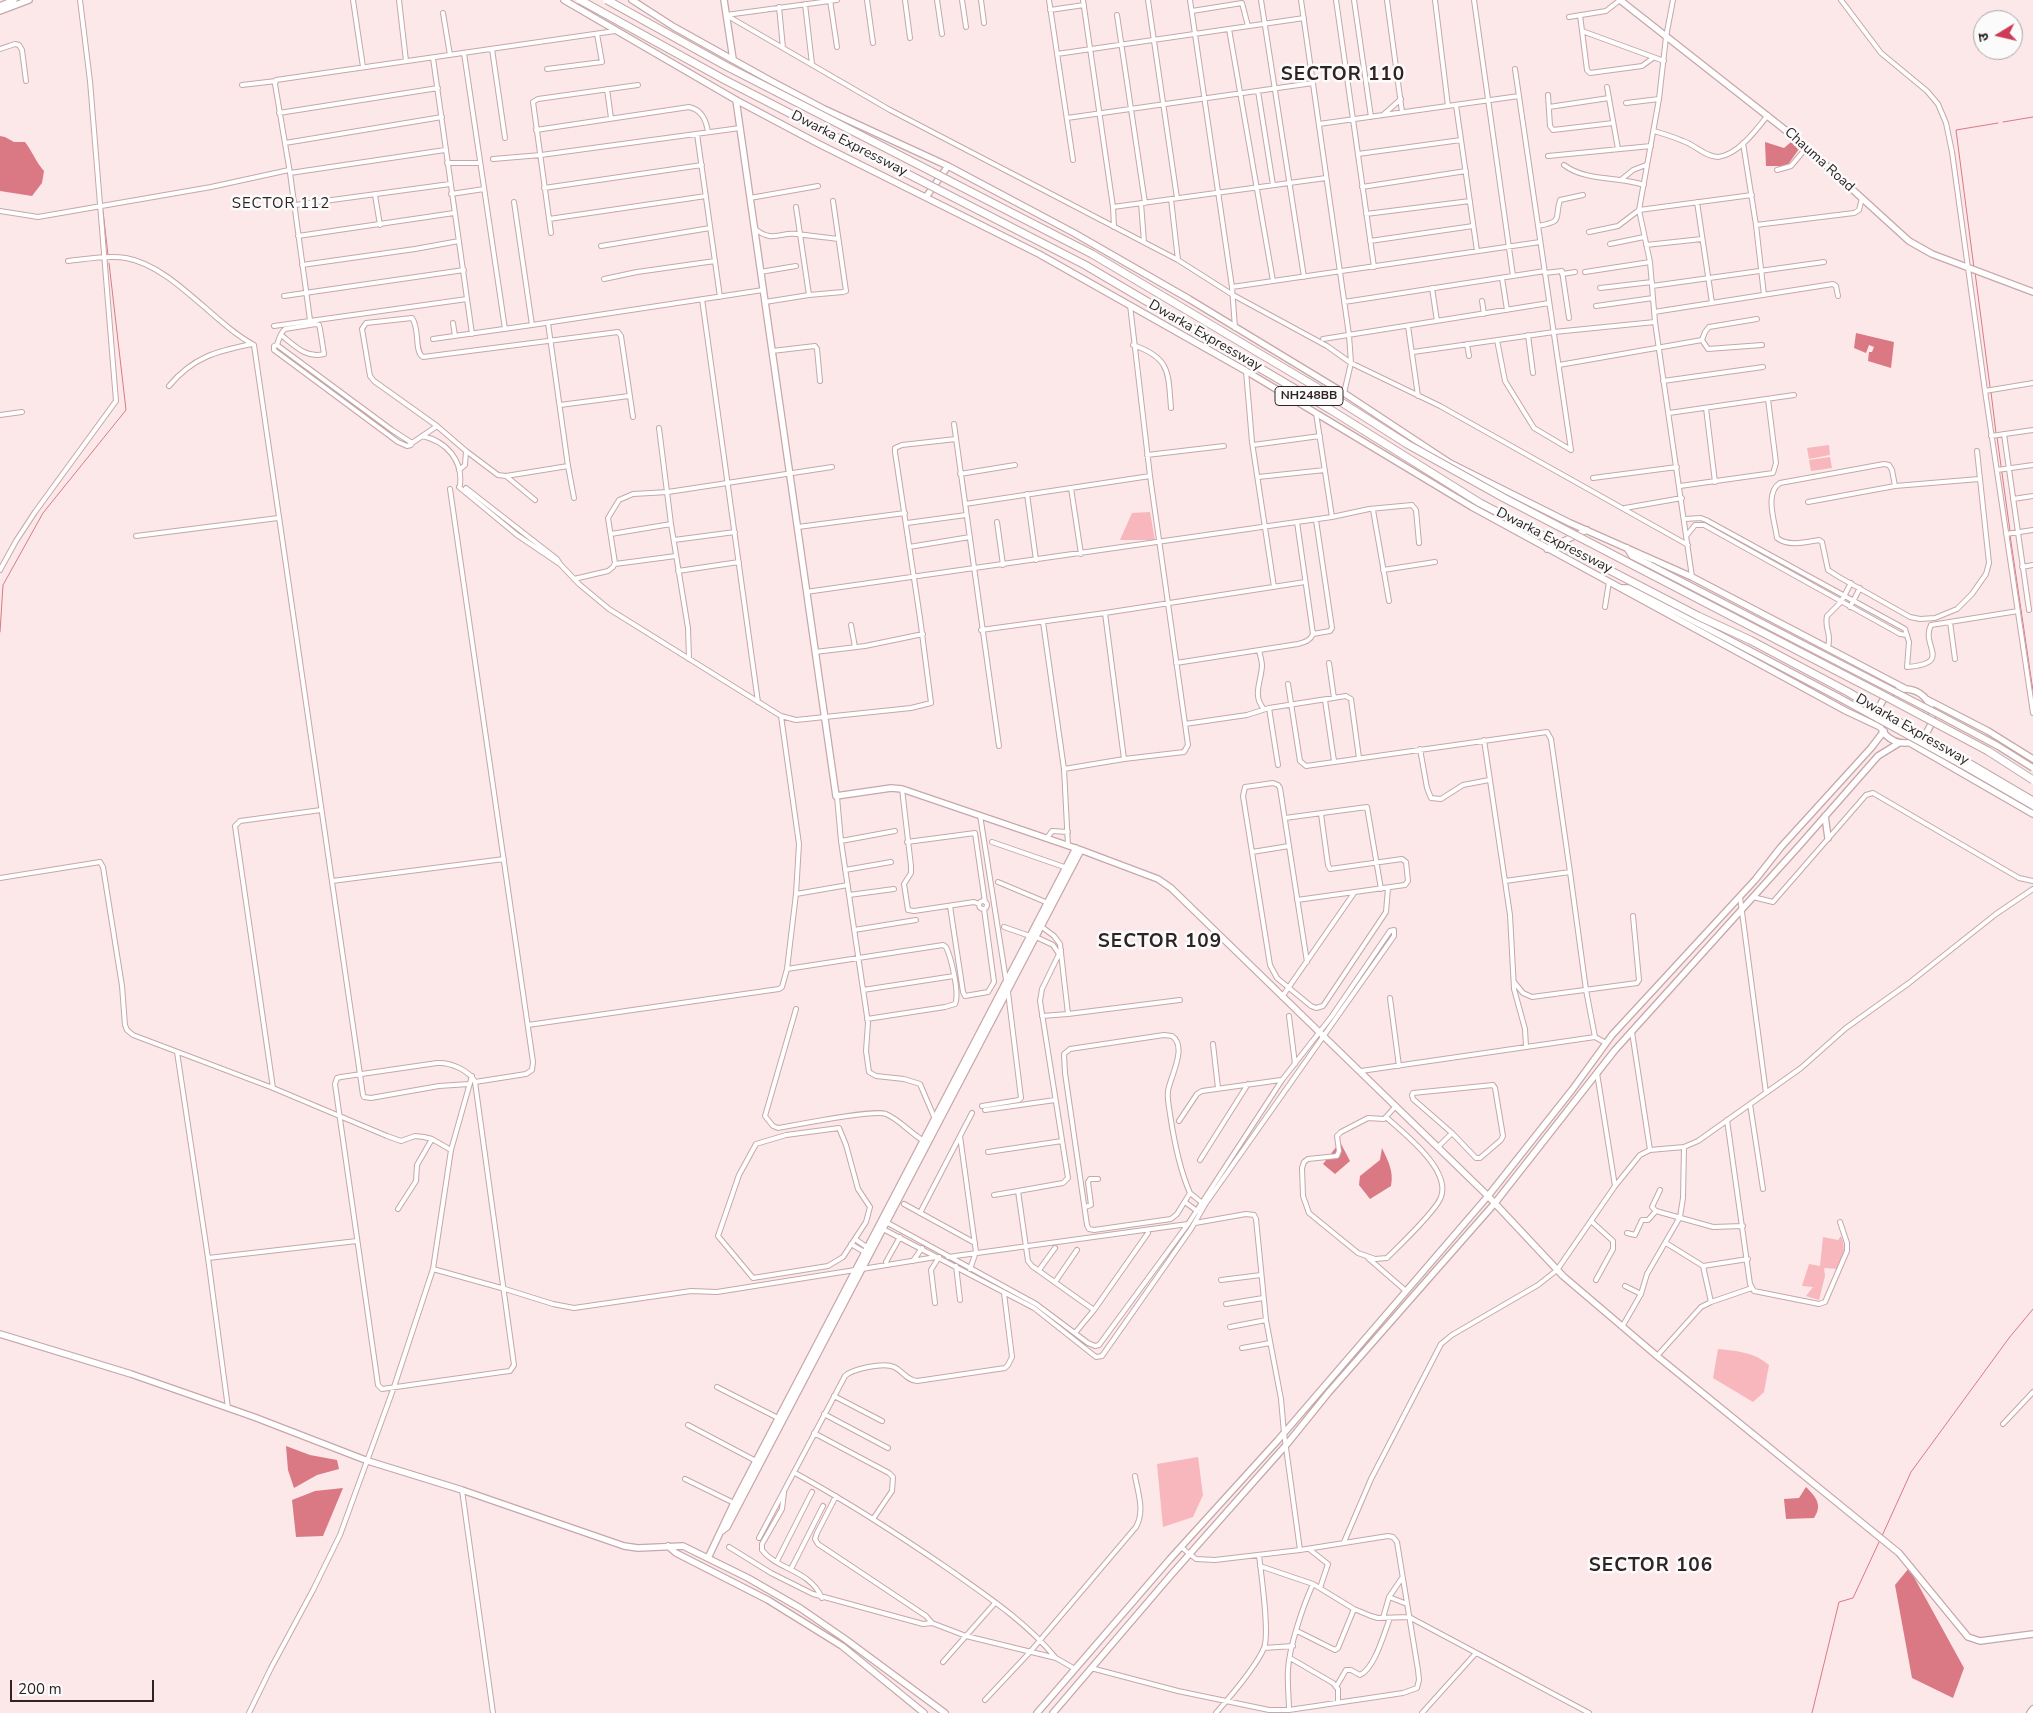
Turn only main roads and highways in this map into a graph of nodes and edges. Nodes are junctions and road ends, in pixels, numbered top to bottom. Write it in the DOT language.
graph roads {
  1 [pos="580,0"];
  2 [pos="607,0"];
  3 [pos="2033,780"];
  4 [pos="2033,801"];
  1 -- 4 [label="highway, Dwarka Expressway / NH248BB, bridge"];
  2 -- 3 [label="highway, Dwarka Expressway / NH248BB, bridge"];
}
